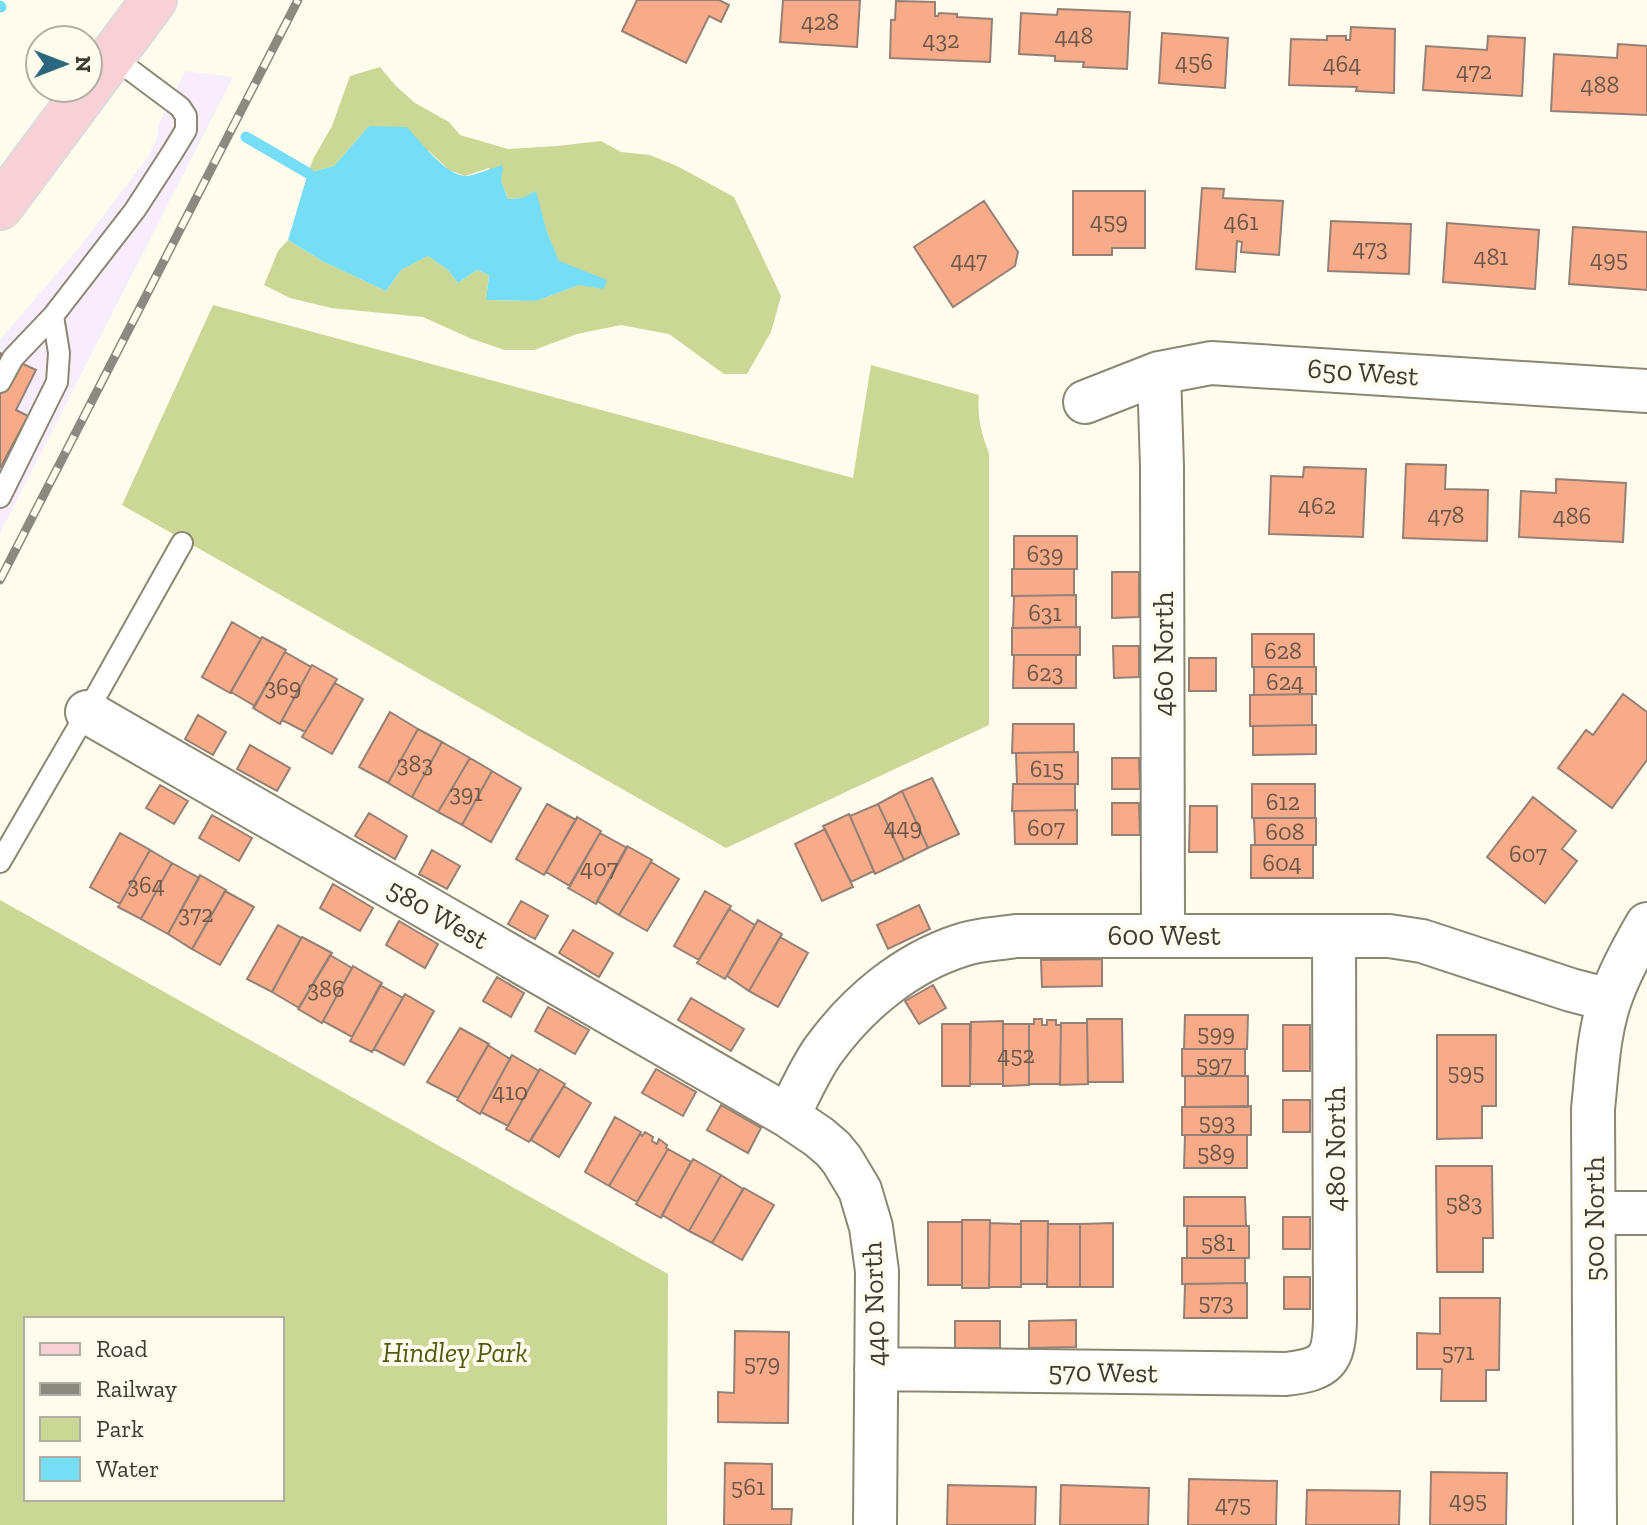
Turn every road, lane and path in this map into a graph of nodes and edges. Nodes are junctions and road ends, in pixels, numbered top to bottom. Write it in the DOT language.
graph roads {
  1 [pos="154,0"];
  2 [pos="113,57"];
  3 [pos="0,207"];
  4 [pos="53,316"];
  5 [pos="1159,373"];
  6 [pos="0,382"];
  7 [pos="1647,391"];
  8 [pos="1085,402"];
  9 [pos="0,497"];
  10 [pos="182,543"];
  11 [pos="87,712"];
  12 [pos="0,862"];
  13 [pos="1647,924"];
  14 [pos="1163,935"];
  15 [pos="1334,936"];
  16 [pos="1610,1000"];
  17 [pos="788,1116"];
  18 [pos="1594,1213"];
  19 [pos="1647,1213"];
  20 [pos="1327,1360"];
  21 [pos="876,1369"];
  22 [pos="875,1525"];
  23 [pos="1595,1525"];
  1 -- 2 [label="main road"];
  2 -- 3 [label="main road"];
  2 -- 4 [label="lane"];
  4 -- 6 [label="lane"];
  4 -- 9 [label="lane"];
  5 -- 7 [label="street, 650 West"];
  5 -- 8 [label="street, 650 West"];
  5 -- 14 [label="street, 460 North"];
  10 -- 11 [label="lane"];
  11 -- 12 [label="lane"];
  11 -- 17 [label="street, 580 West"];
  13 -- 16 [label="street, 500 North"];
  14 -- 15 [label="street, 600 West"];
  14 -- 17 [label="street, 600 West"];
  15 -- 16 [label="street, 600 West"];
  15 -- 20 [label="street, 480 North"];
  16 -- 18 [label="street, 500 North"];
  17 -- 21 [label="street, 440 North"];
  18 -- 19 [label="street"];
  18 -- 23 [label="street, 500 North"];
  20 -- 21 [label="street, 570 West"];
  21 -- 22 [label="street, 440 North"];
}
